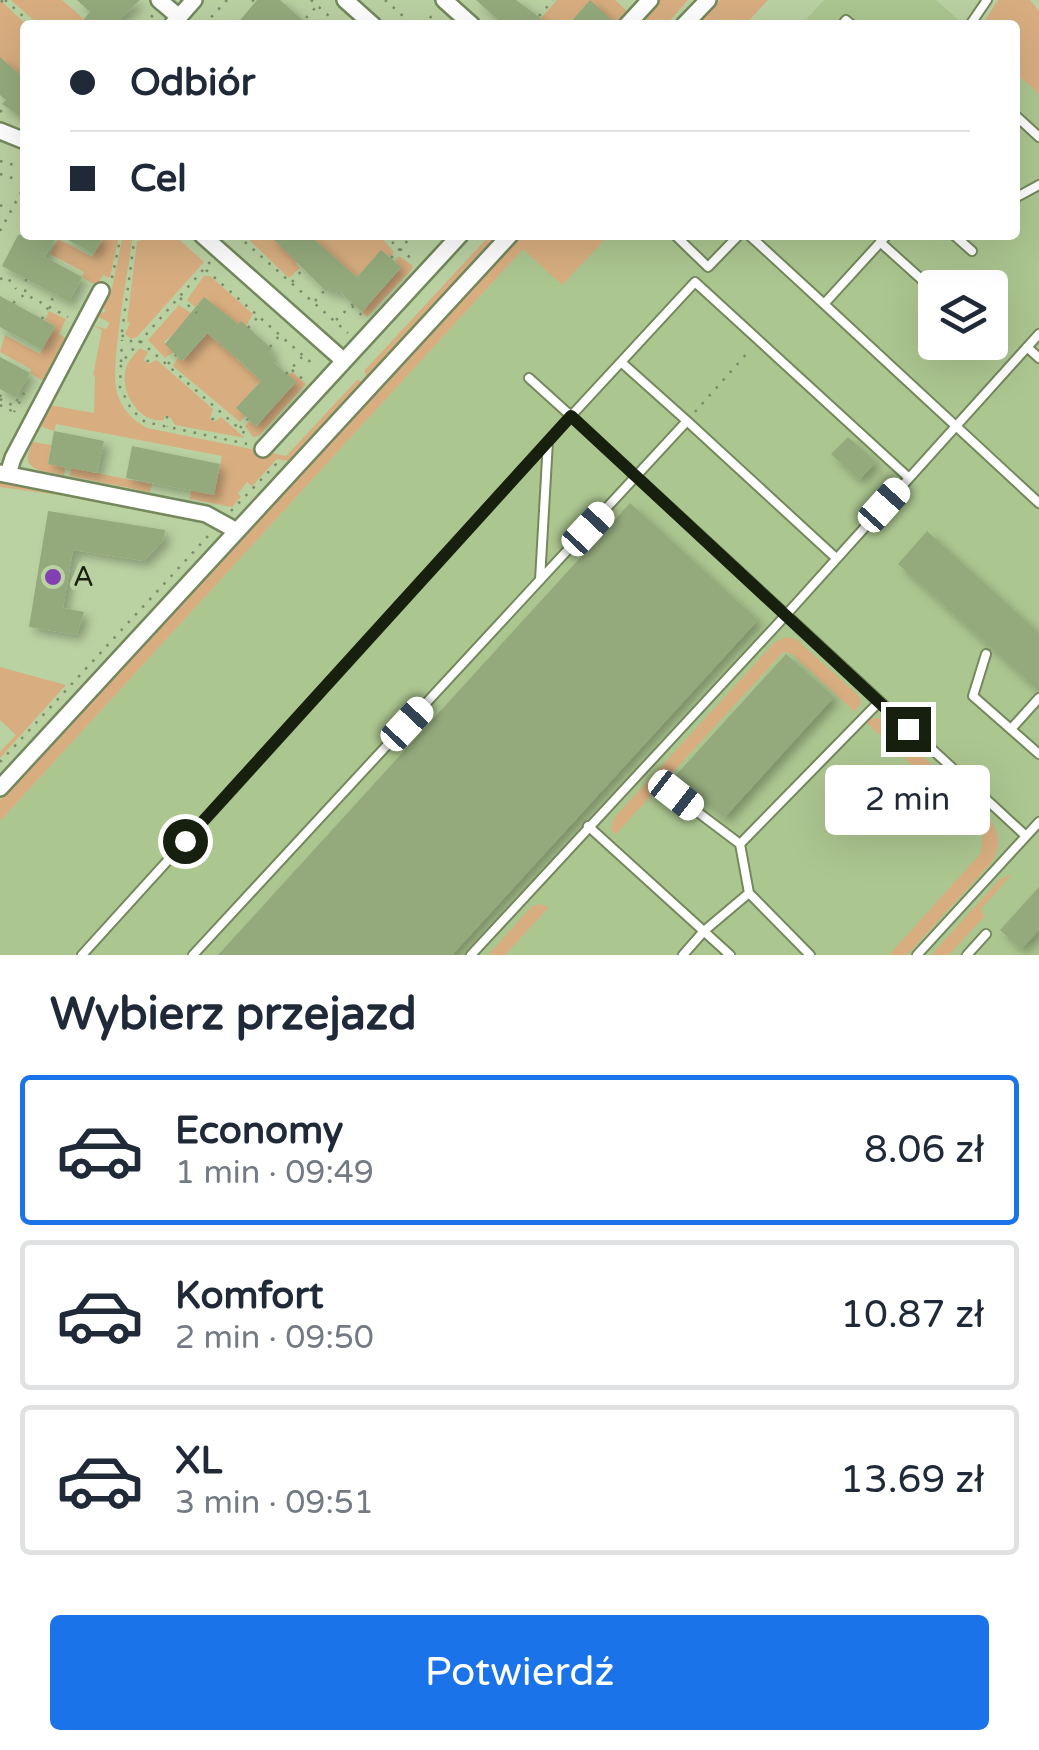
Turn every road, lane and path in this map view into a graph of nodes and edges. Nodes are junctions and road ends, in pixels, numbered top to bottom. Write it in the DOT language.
graph roads {
  1 [pos="194,0"];
  2 [pos="227,0"];
  3 [pos="311,0"];
  4 [pos="345,0"];
  5 [pos="384,0"];
  6 [pos="553,0"];
  7 [pos="650,0"];
  8 [pos="708,0"];
  9 [pos="3,1"];
  10 [pos="446,1"];
  11 [pos="317,6"];
  12 [pos="494,16"];
  13 [pos="539,16"];
  14 [pos="306,18"];
  15 [pos="29,20"];
  16 [pos="176,20"];
  17 [pos="210,20"];
  18 [pos="332,20"];
  19 [pos="368,20"];
  20 [pos="407,20"];
  21 [pos="467,20"];
  22 [pos="491,20"];
  23 [pos="632,20"];
  24 [pos="689,20"];
  25 [pos="1020,120"];
  26 [pos="1039,137"];
  27 [pos="20,193"];
  28 [pos="0,205"];
  29 [pos="11,211"];
  30 [pos="0,232"];
  31 [pos="120,240"];
  32 [pos="134,240"];
  33 [pos="208,240"];
  34 [pos="243,240"];
  35 [pos="390,240"];
  36 [pos="408,240"];
  37 [pos="455,240"];
  38 [pos="505,240"];
  39 [pos="680,240"];
  40 [pos="733,240"];
  41 [pos="754,240"];
  42 [pos="883,240"];
  43 [pos="885,240"];
  44 [pos="960,240"];
  45 [pos="400,249"];
  46 [pos="220,251"];
  47 [pos="972,251"];
  48 [pos="391,258"];
  49 [pos="418,266"];
  50 [pos="205,268"];
  51 [pos="302,270"];
  52 [pos="918,274"];
  53 [pos="26,278"];
  54 [pos="0,279"];
  55 [pos="291,283"];
  56 [pos="16,289"];
  57 [pos="325,290"];
  58 [pos="101,292"];
  59 [pos="25,294"];
  60 [pos="55,294"];
  61 [pos="179,298"];
  62 [pos="314,302"];
  63 [pos="13,303"];
  64 [pos="824,304"];
  65 [pos="49,307"];
  66 [pos="197,313"];
  67 [pos="259,316"];
  68 [pos="42,319"];
  69 [pos="368,320"];
  70 [pos="335,322"];
  71 [pos="124,324"];
  72 [pos="130,324"];
  73 [pos="83,325"];
  74 [pos="248,328"];
  75 [pos="1039,334"];
  76 [pos="122,335"];
  77 [pos="280,336"];
  78 [pos="353,337"];
  79 [pos="758,340"];
  80 [pos="140,341"];
  81 [pos="270,347"];
  82 [pos="1027,347"];
  83 [pos="154,354"];
  84 [pos="176,356"];
  85 [pos="303,356"];
  86 [pos="1039,358"];
  87 [pos="344,361"];
  88 [pos="146,362"];
  89 [pos="621,362"];
  90 [pos="121,363"];
  91 [pos="168,365"];
  92 [pos="291,369"];
  93 [pos="321,372"];
  94 [pos="286,374"];
  95 [pos="529,378"];
  96 [pos="309,385"];
  97 [pos="3,391"];
  98 [pos="0,400"];
  99 [pos="7,408"];
  100 [pos="15,411"];
  101 [pos="219,411"];
  102 [pos="167,416"];
  103 [pos="571,416"];
  104 [pos="248,419"];
  105 [pos="212,420"];
  106 [pos="687,421"];
  107 [pos="167,428"];
  108 [pos="955,428"];
  109 [pos="239,429"];
  110 [pos="548,441"];
  111 [pos="258,448"];
  112 [pos="4,474"];
  113 [pos="635,478"];
  114 [pos="909,478"];
  115 [pos="1039,503"];
  116 [pos="226,516"];
  117 [pos="237,531"];
  118 [pos="836,558"];
  119 [pos="540,580"];
  120 [pos="785,616"];
  121 [pos="986,654"];
  122 [pos="973,696"];
  123 [pos="1039,698"];
  124 [pos="879,702"];
  125 [pos="969,708"];
  126 [pos="1011,729"];
  127 [pos="1039,754"];
  128 [pos="0,762"];
  129 [pos="0,788"];
  130 [pos="676,795"];
  131 [pos="1039,822"];
  132 [pos="588,826"];
  133 [pos="1026,836"];
  134 [pos="740,844"];
  135 [pos="749,894"];
  136 [pos="704,932"];
  137 [pos="986,934"];
  138 [pos="82,955"];
  139 [pos="193,955"];
  140 [pos="471,955"];
  141 [pos="683,955"];
  142 [pos="730,955"];
  143 [pos="810,955"];
  144 [pos="918,955"];
  145 [pos="967,955"];
  1 -- 16 [label="street"];
  2 -- 17 [label="path"];
  3 -- 11 [label="path"];
  4 -- 19 [label="street"];
  5 -- 20 [label="path"];
  6 -- 13 [label="path"];
  7 -- 23 [label="street"];
  8 -- 24 [label="street"];
  9 -- 15 [label="path"];
  10 -- 21 [label="street"];
  11 -- 14 [label="path"];
  11 -- 18 [label="path"];
  12 -- 22 [label="path"];
  25 -- 26 [label="lane"];
  27 -- 29 [label="path"];
  28 -- 29 [label="path"];
  29 -- 30 [label="path"];
  31 -- 58 [label="path"];
  32 -- 71 [label="path"];
  33 -- 46 [label="street"];
  34 -- 55 [label="path"];
  35 -- 45 [label="path"];
  36 -- 45 [label="path"];
  37 -- 87 [label="street"];
  38 -- 117 [label="street"];
  39 -- 40 [label="lane"];
  41 -- 64 [label="lane"];
  42 -- 64 [label="lane"];
  43 -- 52 [label="lane"];
  44 -- 47 [label="lane"];
  45 -- 48 [label="path"];
  45 -- 49 [label="path"];
  46 -- 50 [label="path"];
  46 -- 87 [label="street"];
  50 -- 61 [label="path"];
  50 -- 67 [label="path"];
  51 -- 55 [label="path"];
  53 -- 59 [label="path"];
  54 -- 56 [label="path"];
  55 -- 62 [label="path"];
  57 -- 62 [label="path"];
  58 -- 73 [label="street"];
  59 -- 63 [label="path"];
  59 -- 65 [label="path"];
  60 -- 65 [label="path"];
  61 -- 66 [label="path"];
  61 -- 80 [label="path"];
  62 -- 70 [label="path"];
  64 -- 108 [label="lane"];
  65 -- 68 [label="path"];
  65 -- 73 [label="path"];
  67 -- 74 [label="path"];
  67 -- 77 [label="path"];
  69 -- 70 [label="path"];
  70 -- 78 [label="path"];
  71 -- 72 [label="path"];
  71 -- 76 [label="path"];
  73 -- 112 [label="street"];
  75 -- 82 [label="lane"];
  76 -- 80 [label="path"];
  76 -- 90 [label="path"];
  77 -- 81 [label="path"];
  77 -- 85 [label="path"];
  79 -- 89 [label="lane"];
  79 -- 106 [label="path"];
  79 -- 114 [label="lane"];
  80 -- 83 [label="path"];
  80 -- 90 [label="path"];
  82 -- 86 [label="lane"];
  82 -- 108 [label="lane"];
  83 -- 88 [label="path"];
  83 -- 91 [label="path"];
  84 -- 91 [label="path"];
  85 -- 92 [label="path"];
  85 -- 93 [label="path"];
  87 -- 111 [label="street"];
  89 -- 103 [label="lane"];
  89 -- 106 [label="lane"];
  90 -- 107 [label="path"];
  91 -- 101 [label="path"];
  92 -- 94 [label="path"];
  92 -- 96 [label="path"];
  95 -- 103 [label="lane"];
  97 -- 98 [label="path"];
  98 -- 99 [label="path"];
  98 -- 100 [label="path"];
  101 -- 105 [label="path"];
  101 -- 109 [label="path"];
  102 -- 107 [label="path"];
  103 -- 110 [label="lane"];
  103 -- 113 [label="lane"];
  104 -- 109 [label="path"];
  106 -- 113 [label="lane"];
  106 -- 118 [label="lane"];
  107 -- 111 [label="path"];
  108 -- 114 [label="lane"];
  108 -- 115 [label="lane"];
  109 -- 111 [label="path"];
  110 -- 119 [label="lane"];
  110 -- 138 [label="lane"];
  112 -- 116 [label="street"];
  113 -- 119 [label="lane"];
  113 -- 120 [label="lane"];
  114 -- 118 [label="lane"];
  116 -- 117 [label="street"];
  116 -- 128 [label="path"];
  117 -- 129 [label="street"];
  118 -- 120 [label="lane"];
  119 -- 139 [label="lane"];
  120 -- 124 [label="lane"];
  120 -- 132 [label="lane"];
  121 -- 122 [label="lane"];
  122 -- 125 [label="lane"];
  122 -- 126 [label="lane"];
  123 -- 126 [label="lane"];
  124 -- 133 [label="lane"];
  124 -- 134 [label="lane"];
  126 -- 127 [label="lane"];
  130 -- 134 [label="lane"];
  131 -- 133 [label="lane"];
  132 -- 136 [label="lane"];
  132 -- 140 [label="lane"];
  133 -- 144 [label="lane"];
  134 -- 135 [label="lane"];
  135 -- 136 [label="lane"];
  135 -- 143 [label="lane"];
  136 -- 141 [label="lane"];
  136 -- 142 [label="lane"];
  137 -- 145 [label="lane"];
}
